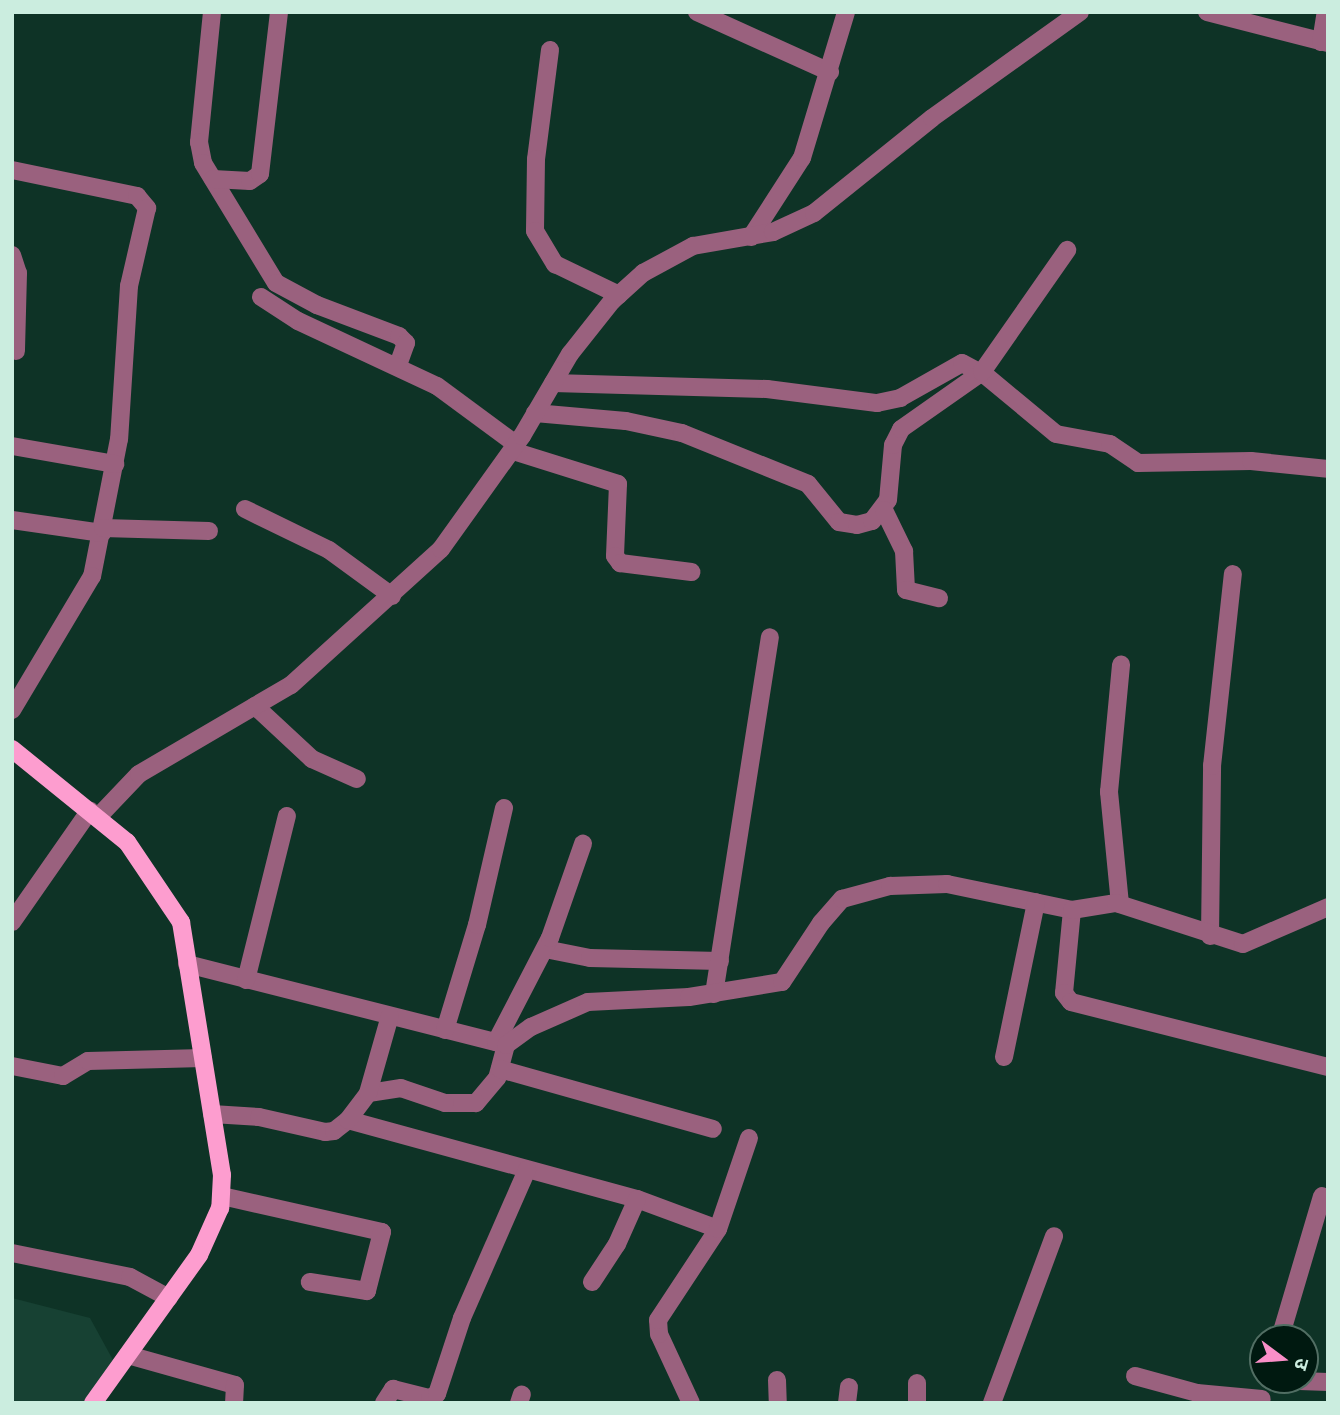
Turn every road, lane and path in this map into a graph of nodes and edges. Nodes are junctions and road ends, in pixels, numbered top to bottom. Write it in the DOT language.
graph roads {
  1 [pos="212,12"];
  2 [pos="279,12"];
  3 [pos="697,12"];
  4 [pos="846,12"];
  5 [pos="1080,12"];
  6 [pos="1207,12"];
  7 [pos="1326,12"];
  8 [pos="1324,42"];
  9 [pos="550,50"];
  10 [pos="830,72"];
  11 [pos="12,170"];
  12 [pos="213,179"];
  13 [pos="751,237"];
  14 [pos="1067,250"];
  15 [pos="12,255"];
  16 [pos="619,295"];
  17 [pos="261,297"];
  18 [pos="16,351"];
  19 [pos="398,365"];
  20 [pos="974,368"];
  21 [pos="553,383"];
  22 [pos="536,413"];
  23 [pos="12,446"];
  24 [pos="515,448"];
  25 [pos="115,464"];
  26 [pos="1328,469"];
  27 [pos="246,509"];
  28 [pos="884,510"];
  29 [pos="12,520"];
  30 [pos="103,531"];
  31 [pos="209,531"];
  32 [pos="691,572"];
  33 [pos="1233,574"];
  34 [pos="392,596"];
  35 [pos="939,598"];
  36 [pos="771,637"];
  37 [pos="1121,665"];
  38 [pos="255,706"];
  39 [pos="12,710"];
  40 [pos="12,748"];
  41 [pos="357,779"];
  42 [pos="504,808"];
  43 [pos="94,813"];
  44 [pos="286,816"];
  45 [pos="583,844"];
  46 [pos="1036,902"];
  47 [pos="1120,904"];
  48 [pos="1328,907"];
  49 [pos="1072,910"];
  50 [pos="12,922"];
  51 [pos="1210,936"];
  52 [pos="545,949"];
  53 [pos="720,961"];
  54 [pos="187,964"];
  55 [pos="246,980"];
  56 [pos="714,994"];
  57 [pos="390,1016"];
  58 [pos="445,1030"];
  59 [pos="501,1043"];
  60 [pos="1004,1057"];
  61 [pos="203,1058"];
  62 [pos="12,1066"];
  63 [pos="1328,1067"];
  64 [pos="500,1069"];
  65 [pos="368,1093"];
  66 [pos="348,1120"];
  67 [pos="214,1122"];
  68 [pos="713,1129"];
  69 [pos="749,1138"];
  70 [pos="527,1170"];
  71 [pos="222,1196"];
  72 [pos="1322,1196"];
  73 [pos="637,1199"];
  74 [pos="718,1229"];
  75 [pos="1054,1237"];
  76 [pos="12,1253"];
  77 [pos="310,1282"];
  78 [pos="592,1282"];
  79 [pos="169,1298"];
  80 [pos="1284,1324"];
  81 [pos="128,1355"];
  82 [pos="1135,1376"];
  83 [pos="776,1380"];
  84 [pos="917,1383"];
  85 [pos="1260,1401"];
  86 [pos="93,1403"];
  87 [pos="234,1403"];
  88 [pos="384,1403"];
  89 [pos="691,1403"];
  90 [pos="778,1403"];
  91 [pos="917,1403"];
  92 [pos="992,1403"];
  1 -- 12 [label="street"];
  2 -- 12 [label="street"];
  3 -- 10 [label="street"];
  4 -- 10 [label="street"];
  5 -- 13 [label="street"];
  6 -- 8 [label="street"];
  7 -- 8 [label="street"];
  9 -- 16 [label="street"];
  10 -- 13 [label="street"];
  11 -- 25 [label="street"];
  12 -- 19 [label="street"];
  13 -- 16 [label="street"];
  14 -- 20 [label="street"];
  15 -- 18 [label="street"];
  16 -- 21 [label="street"];
  17 -- 19 [label="street"];
  19 -- 24 [label="street"];
  20 -- 21 [label="street"];
  20 -- 26 [label="street"];
  20 -- 28 [label="street"];
  21 -- 22 [label="street"];
  22 -- 24 [label="street"];
  22 -- 28 [label="street"];
  23 -- 25 [label="street"];
  24 -- 32 [label="street"];
  24 -- 34 [label="street"];
  25 -- 30 [label="street"];
  27 -- 34 [label="street"];
  28 -- 35 [label="street"];
  29 -- 30 [label="street"];
  30 -- 31 [label="street"];
  30 -- 39 [label="street"];
  33 -- 51 [label="street"];
  34 -- 38 [label="street"];
  36 -- 53 [label="street"];
  37 -- 47 [label="street"];
  38 -- 41 [label="street"];
  38 -- 43 [label="street"];
  40 -- 43 [label="main road"];
  42 -- 58 [label="street"];
  43 -- 50 [label="street"];
  43 -- 54 [label="main road"];
  44 -- 55 [label="street"];
  45 -- 52 [label="street"];
  46 -- 49 [label="street"];
  46 -- 56 [label="street"];
  46 -- 60 [label="street"];
  47 -- 49 [label="street"];
  47 -- 51 [label="street"];
  48 -- 51 [label="street"];
  49 -- 63 [label="street"];
  52 -- 53 [label="street"];
  52 -- 59 [label="street"];
  53 -- 56 [label="street"];
  54 -- 55 [label="street"];
  54 -- 61 [label="main road"];
  55 -- 57 [label="street"];
  56 -- 59 [label="street"];
  57 -- 58 [label="street"];
  57 -- 65 [label="street"];
  58 -- 59 [label="street"];
  59 -- 64 [label="street"];
  61 -- 62 [label="street"];
  61 -- 67 [label="main road"];
  64 -- 65 [label="street"];
  64 -- 68 [label="street"];
  65 -- 66 [label="street"];
  66 -- 67 [label="street"];
  66 -- 70 [label="street"];
  67 -- 71 [label="main road"];
  69 -- 74 [label="street"];
  70 -- 73 [label="street"];
  70 -- 88 [label="street"];
  71 -- 77 [label="street"];
  71 -- 79 [label="main road"];
  72 -- 80 [label="street"];
  73 -- 74 [label="street"];
  73 -- 78 [label="street"];
  74 -- 89 [label="street"];
  75 -- 92 [label="street"];
  76 -- 79 [label="street"];
  79 -- 81 [label="main road"];
  81 -- 86 [label="main road"];
  81 -- 87 [label="street"];
  82 -- 85 [label="street"];
  83 -- 90 [label="street"];
  84 -- 91 [label="street"];
}
